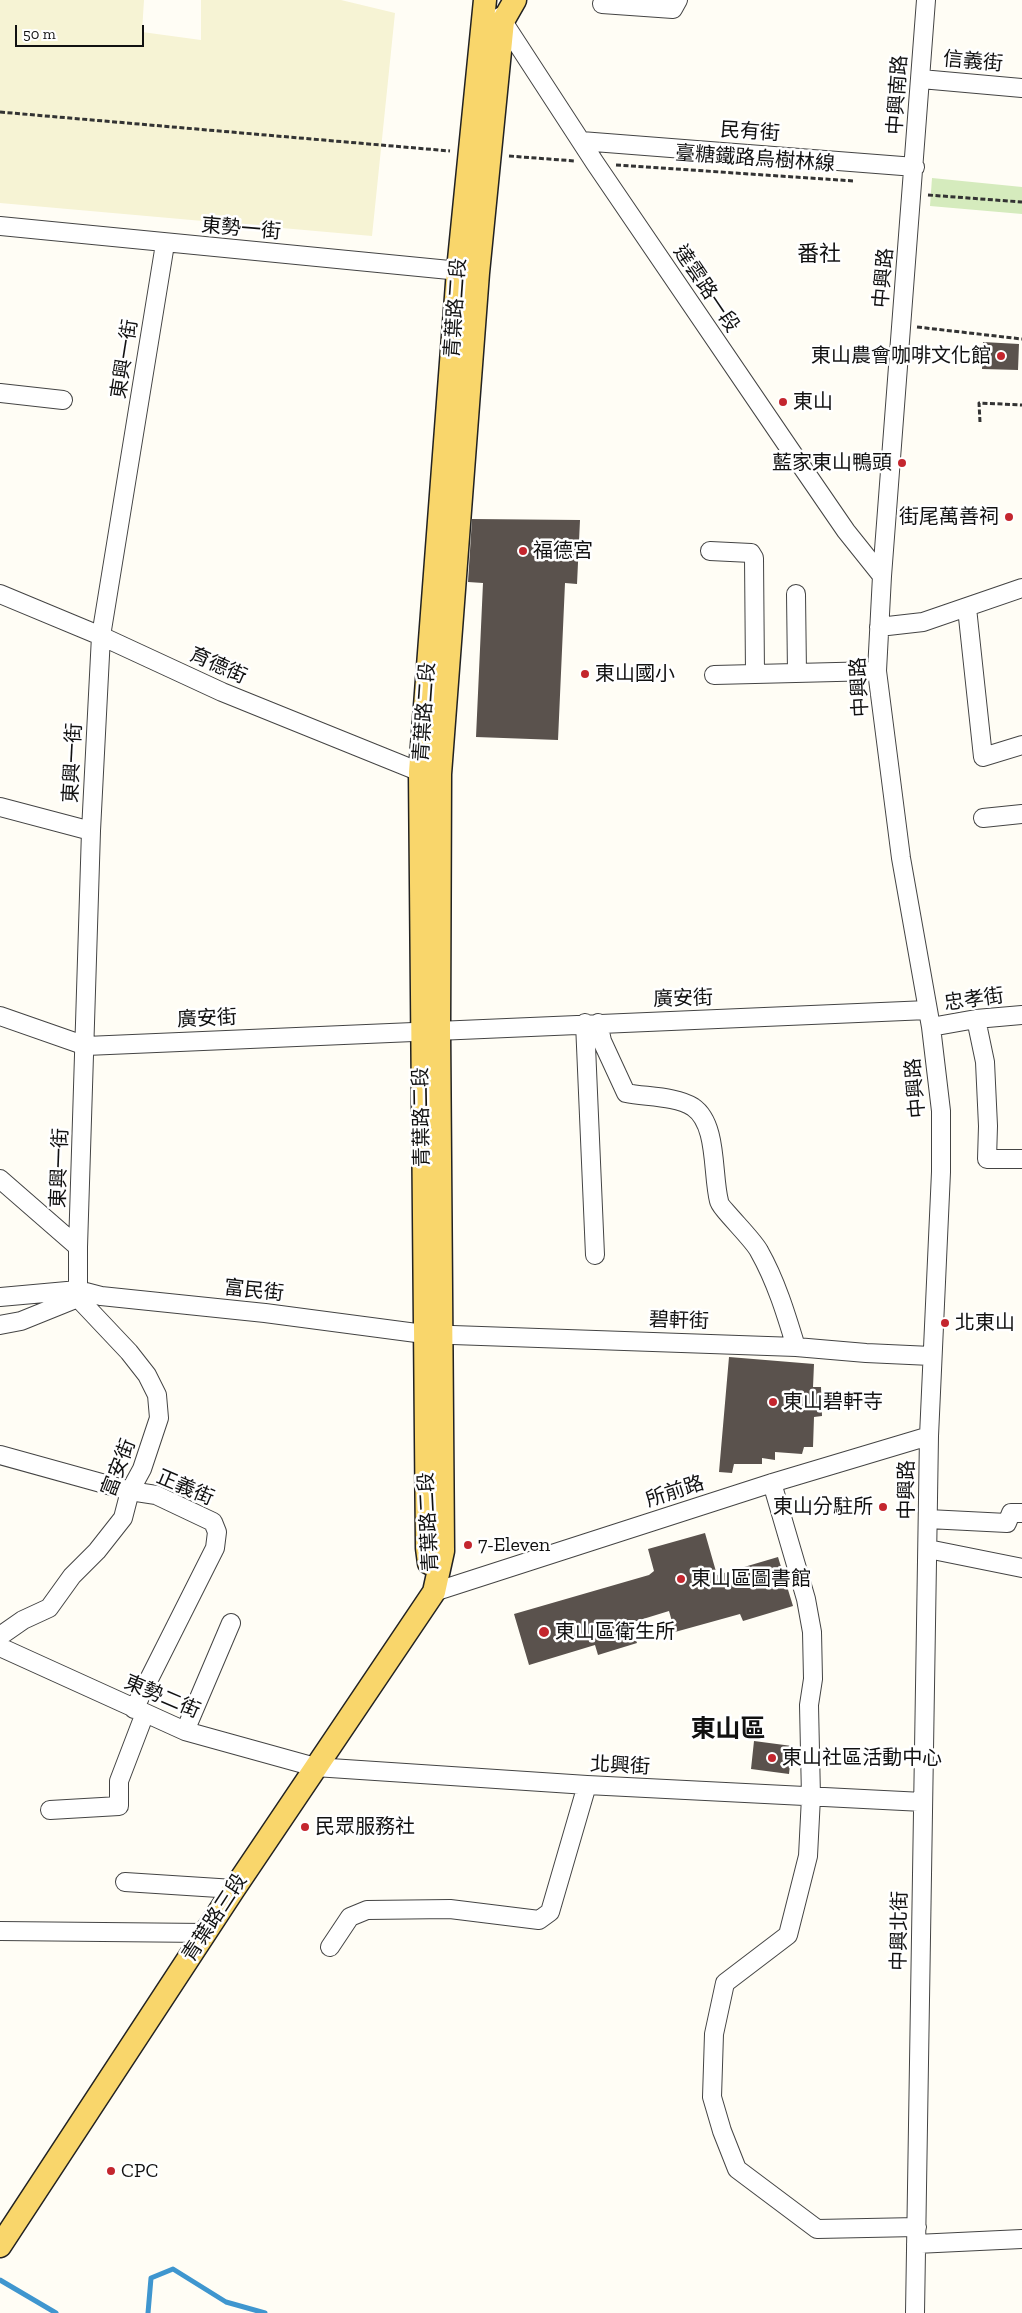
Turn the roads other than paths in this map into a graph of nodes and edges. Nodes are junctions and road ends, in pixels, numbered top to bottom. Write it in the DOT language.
graph roads {
  1 [pos="486,0"];
  2 [pos="515,0"];
  3 [pos="678,0"];
  4 [pos="926,0"];
  5 [pos="602,4"];
  6 [pos="503,21"];
  7 [pos="921,79"];
  8 [pos="1022,88"];
  9 [pos="581,141"];
  10 [pos="481,153"];
  11 [pos="915,167"];
  12 [pos="913,194"];
  13 [pos="0,226"];
  14 [pos="165,244"];
  15 [pos="468,272"];
  16 [pos="0,393"];
  17 [pos="63,400"];
  18 [pos="710,551"];
  19 [pos="882,576"];
  20 [pos="1022,588"];
  21 [pos="0,594"];
  22 [pos="796,594"];
  23 [pos="967,608"];
  24 [pos="879,627"];
  25 [pos="101,636"];
  26 [pos="877,672"];
  27 [pos="755,674"];
  28 [pos="797,674"];
  29 [pos="714,676"];
  30 [pos="1022,745"];
  31 [pos="430,773"];
  32 [pos="0,807"];
  33 [pos="1022,814"];
  34 [pos="983,818"];
  35 [pos="91,831"];
  36 [pos="1022,1015"];
  37 [pos="0,1016"];
  38 [pos="929,1019"];
  39 [pos="976,1019"];
  40 [pos="591,1023"];
  41 [pos="430,1030"];
  42 [pos="86,1046"];
  43 [pos="1022,1159"];
  44 [pos="0,1179"];
  45 [pos="78,1247"];
  46 [pos="595,1256"];
  47 [pos="78,1294"];
  48 [pos="0,1297"];
  49 [pos="0,1325"];
  50 [pos="433,1334"];
  51 [pos="796,1347"];
  52 [pos="931,1356"];
  53 [pos="929,1436"];
  54 [pos="0,1455"];
  55 [pos="772,1483"];
  56 [pos="130,1491"];
  57 [pos="1022,1513"];
  58 [pos="928,1519"];
  59 [pos="928,1549"];
  60 [pos="1022,1568"];
  61 [pos="434,1592"];
  62 [pos="231,1623"];
  63 [pos="0,1636"];
  64 [pos="0,1648"];
  65 [pos="139,1711"];
  66 [pos="185,1731"];
  67 [pos="315,1767"];
  68 [pos="587,1785"];
  69 [pos="811,1797"];
  70 [pos="922,1802"];
  71 [pos="50,1810"];
  72 [pos="125,1882"];
  73 [pos="234,1889"];
  74 [pos="0,1931"];
  75 [pos="206,1933"];
  76 [pos="330,1948"];
  77 [pos="916,2235"];
  78 [pos="1022,2239"];
  79 [pos="0,2246"];
  80 [pos="915,2313"];
  1 -- 6 [label="street, 達雲路一段"];
  1 -- 10 [label="main road, 青葉路二段"];
  2 -- 6 [label="main road"];
  3 -- 5 [label="street"];
  4 -- 7 [label="street, 中興南路"];
  6 -- 9 [label="street, 達雲路一段"];
  6 -- 10 [label="main road, 青葉路二段"];
  7 -- 8 [label="street, 信義街"];
  7 -- 11 [label="street, 中興南路"];
  9 -- 11 [label="street, 民有街"];
  9 -- 19 [label="street, 達雲路一段"];
  10 -- 15 [label="main road, 青葉路二段"];
  11 -- 12 [label="street, 中興南路"];
  12 -- 19 [label="street, 中興路"];
  13 -- 14 [label="street, 東勢一街"];
  14 -- 15 [label="street, 東勢一街"];
  14 -- 25 [label="street, 東興一街"];
  15 -- 31 [label="main road, 青葉路二段"];
  16 -- 17 [label="street"];
  18 -- 27 [label="street"];
  19 -- 24 [label="street, 中興路"];
  20 -- 23 [label="street"];
  21 -- 25 [label="street, 育德街"];
  22 -- 28 [label="street"];
  23 -- 24 [label="street"];
  23 -- 30 [label="street"];
  24 -- 26 [label="street, 中興路"];
  25 -- 31 [label="street, 育德街"];
  25 -- 35 [label="street, 東興一街"];
  26 -- 28 [label="street"];
  26 -- 38 [label="street, 中興路"];
  27 -- 28 [label="street"];
  27 -- 29 [label="street"];
  31 -- 41 [label="main road, 青葉路二段"];
  32 -- 35 [label="street"];
  33 -- 34 [label="street"];
  35 -- 42 [label="street, 東興一街"];
  36 -- 39 [label="street, 忠孝街"];
  37 -- 42 [label="street, 廣安街"];
  38 -- 39 [label="street, 忠孝街"];
  38 -- 40 [label="street, 廣安街"];
  38 -- 52 [label="street, 中興路"];
  39 -- 43 [label="street"];
  40 -- 41 [label="street, 廣安街"];
  40 -- 46 [label="street"];
  40 -- 51 [label="street"];
  41 -- 42 [label="street, 廣安街"];
  41 -- 50 [label="main road, 青葉路二段"];
  42 -- 45 [label="street, 東興一街"];
  44 -- 45 [label="street"];
  45 -- 47 [label="street, 東興一街"];
  47 -- 48 [label="street, 富民街"];
  47 -- 49 [label="street"];
  47 -- 50 [label="street, 富民街"];
  47 -- 56 [label="street, 富安街"];
  50 -- 51 [label="street, 碧軒街"];
  50 -- 61 [label="main road, 青葉路二段"];
  51 -- 52 [label="street, 碧軒街"];
  52 -- 53 [label="street, 中興路"];
  53 -- 55 [label="street, 所前路"];
  53 -- 58 [label="street, 中興路"];
  54 -- 56 [label="street, 正義街"];
  55 -- 61 [label="street, 所前路"];
  55 -- 69 [label="street"];
  56 -- 63 [label="street, 富安街"];
  56 -- 65 [label="street, 正義街"];
  57 -- 58 [label="street"];
  58 -- 59 [label="street, 中興路"];
  59 -- 60 [label="street"];
  59 -- 70 [label="street, 中興北街"];
  61 -- 67 [label="main road, 青葉路三段"];
  62 -- 66 [label="street"];
  64 -- 65 [label="street, 東勢二街"];
  65 -- 66 [label="street, 東勢二街"];
  65 -- 71 [label="street, 正義街"];
  66 -- 67 [label="street, 東勢二街"];
  67 -- 68 [label="street, 北興街"];
  67 -- 73 [label="main road, 青葉路三段"];
  68 -- 69 [label="street, 北興街"];
  68 -- 76 [label="street"];
  69 -- 70 [label="street, 北興街"];
  69 -- 77 [label="street"];
  70 -- 77 [label="street, 中興北街"];
  72 -- 73 [label="street"];
  73 -- 75 [label="main road, 青葉路三段"];
  74 -- 75 [label="street"];
  75 -- 79 [label="main road, 青葉路三段"];
  77 -- 78 [label="street"];
  77 -- 80 [label="street, 中興北街"];
}
